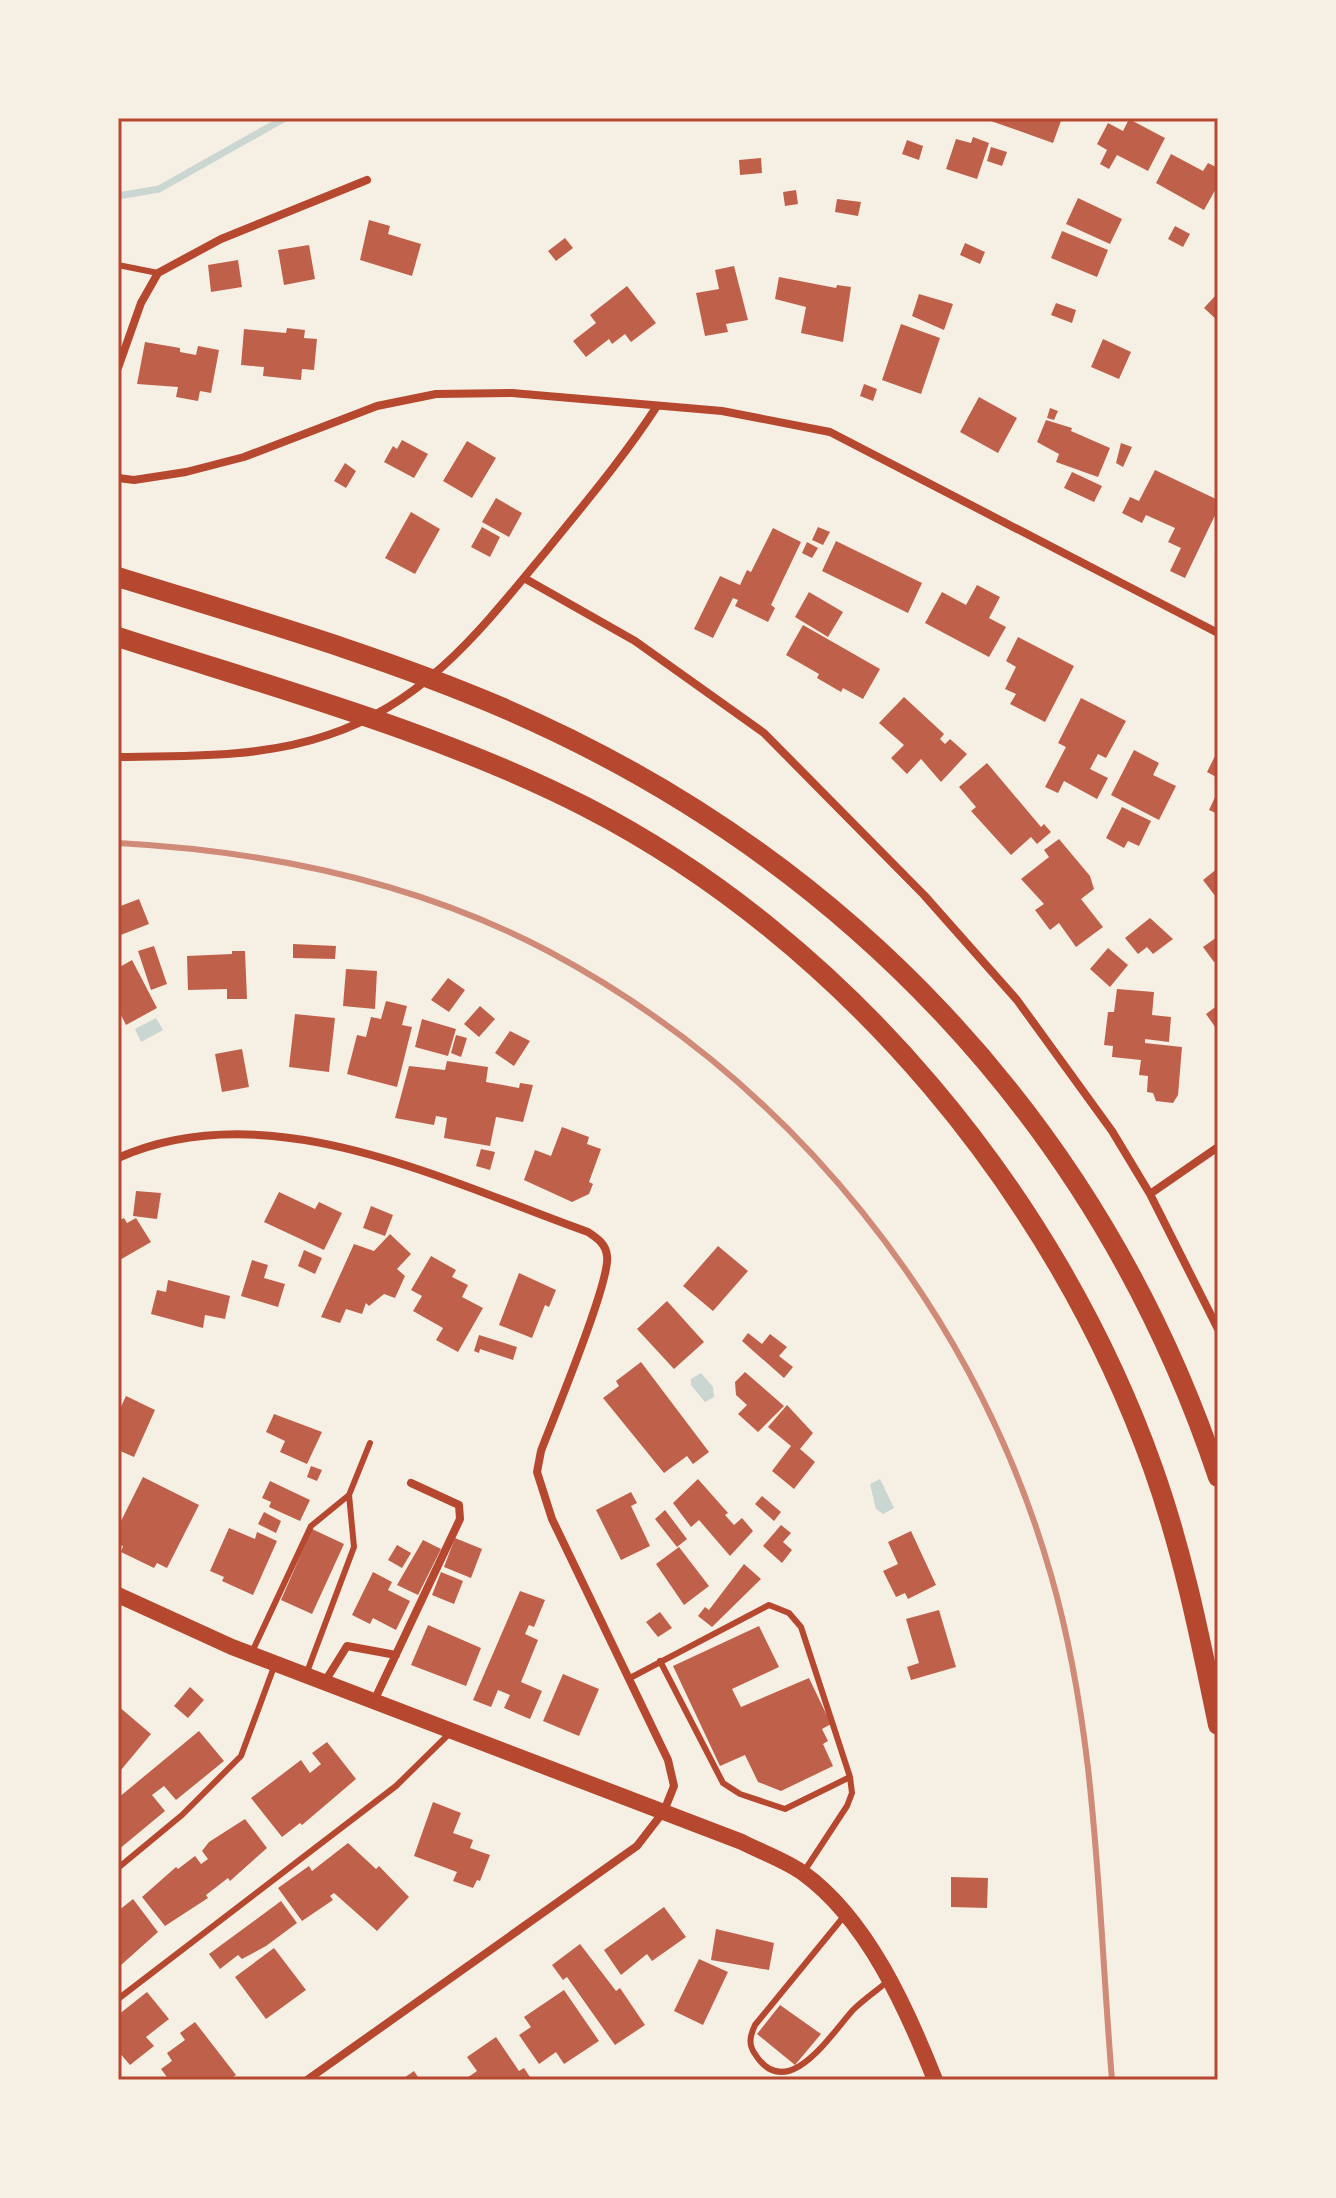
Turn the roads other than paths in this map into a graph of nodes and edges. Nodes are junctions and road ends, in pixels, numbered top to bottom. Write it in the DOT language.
graph roads {
  1 [pos="367,180"];
  2 [pos="118,265"];
  3 [pos="158,273"];
  4 [pos="118,368"];
  5 [pos="657,406"];
  6 [pos="118,478"];
  7 [pos="118,577"];
  8 [pos="524,578"];
  9 [pos="1218,633"];
  10 [pos="118,637"];
  11 [pos="118,757"];
  12 [pos="1218,1147"];
  13 [pos="118,1158"];
  14 [pos="1150,1194"];
  15 [pos="1218,1329"];
  16 [pos="370,1443"];
  17 [pos="1218,1477"];
  18 [pos="411,1483"];
  19 [pos="349,1495"];
  20 [pos="118,1595"];
  21 [pos="251,1654"];
  22 [pos="396,1655"];
  23 [pos="660,1661"];
  24 [pos="275,1664"];
  25 [pos="305,1675"];
  26 [pos="630,1678"];
  27 [pos="324,1683"];
  28 [pos="374,1702"];
  29 [pos="1218,1725"];
  30 [pos="451,1732"];
  31 [pos="850,1777"];
  32 [pos="664,1811"];
  33 [pos="118,1868"];
  34 [pos="803,1873"];
  35 [pos="845,1915"];
  36 [pos="890,1980"];
  37 [pos="118,1999"];
  38 [pos="307,2080"];
  39 [pos="935,2080"];
  1 -- 3 [label="street"];
  2 -- 3 [label="lane"];
  3 -- 4 [label="street"];
  5 -- 6 [label="street"];
  5 -- 8 [label="street"];
  5 -- 9 [label="street"];
  7 -- 17 [label="highway"];
  8 -- 11 [label="street"];
  8 -- 14 [label="street"];
  10 -- 29 [label="highway"];
  12 -- 14 [label="street"];
  13 -- 26 [label="street"];
  14 -- 15 [label="street"];
  16 -- 19 [label="lane"];
  18 -- 22 [label="street"];
  19 -- 21 [label="lane"];
  19 -- 25 [label="lane"];
  20 -- 21 [label="main road"];
  21 -- 24 [label="main road"];
  22 -- 27 [label="street"];
  22 -- 28 [label="street"];
  23 -- 26 [label="lane"];
  23 -- 31 [label="lane"];
  23 -- 31 [label="lane"];
  24 -- 25 [label="main road"];
  24 -- 33 [label="lane"];
  25 -- 27 [label="main road"];
  26 -- 32 [label="street"];
  27 -- 28 [label="main road"];
  28 -- 30 [label="main road"];
  30 -- 32 [label="main road"];
  30 -- 37 [label="lane"];
  31 -- 34 [label="lane"];
  32 -- 34 [label="main road"];
  32 -- 38 [label="street"];
  34 -- 35 [label="main road"];
  35 -- 36 [label="main road"];
  35 -- 36 [label="lane"];
  36 -- 39 [label="main road"];
}
